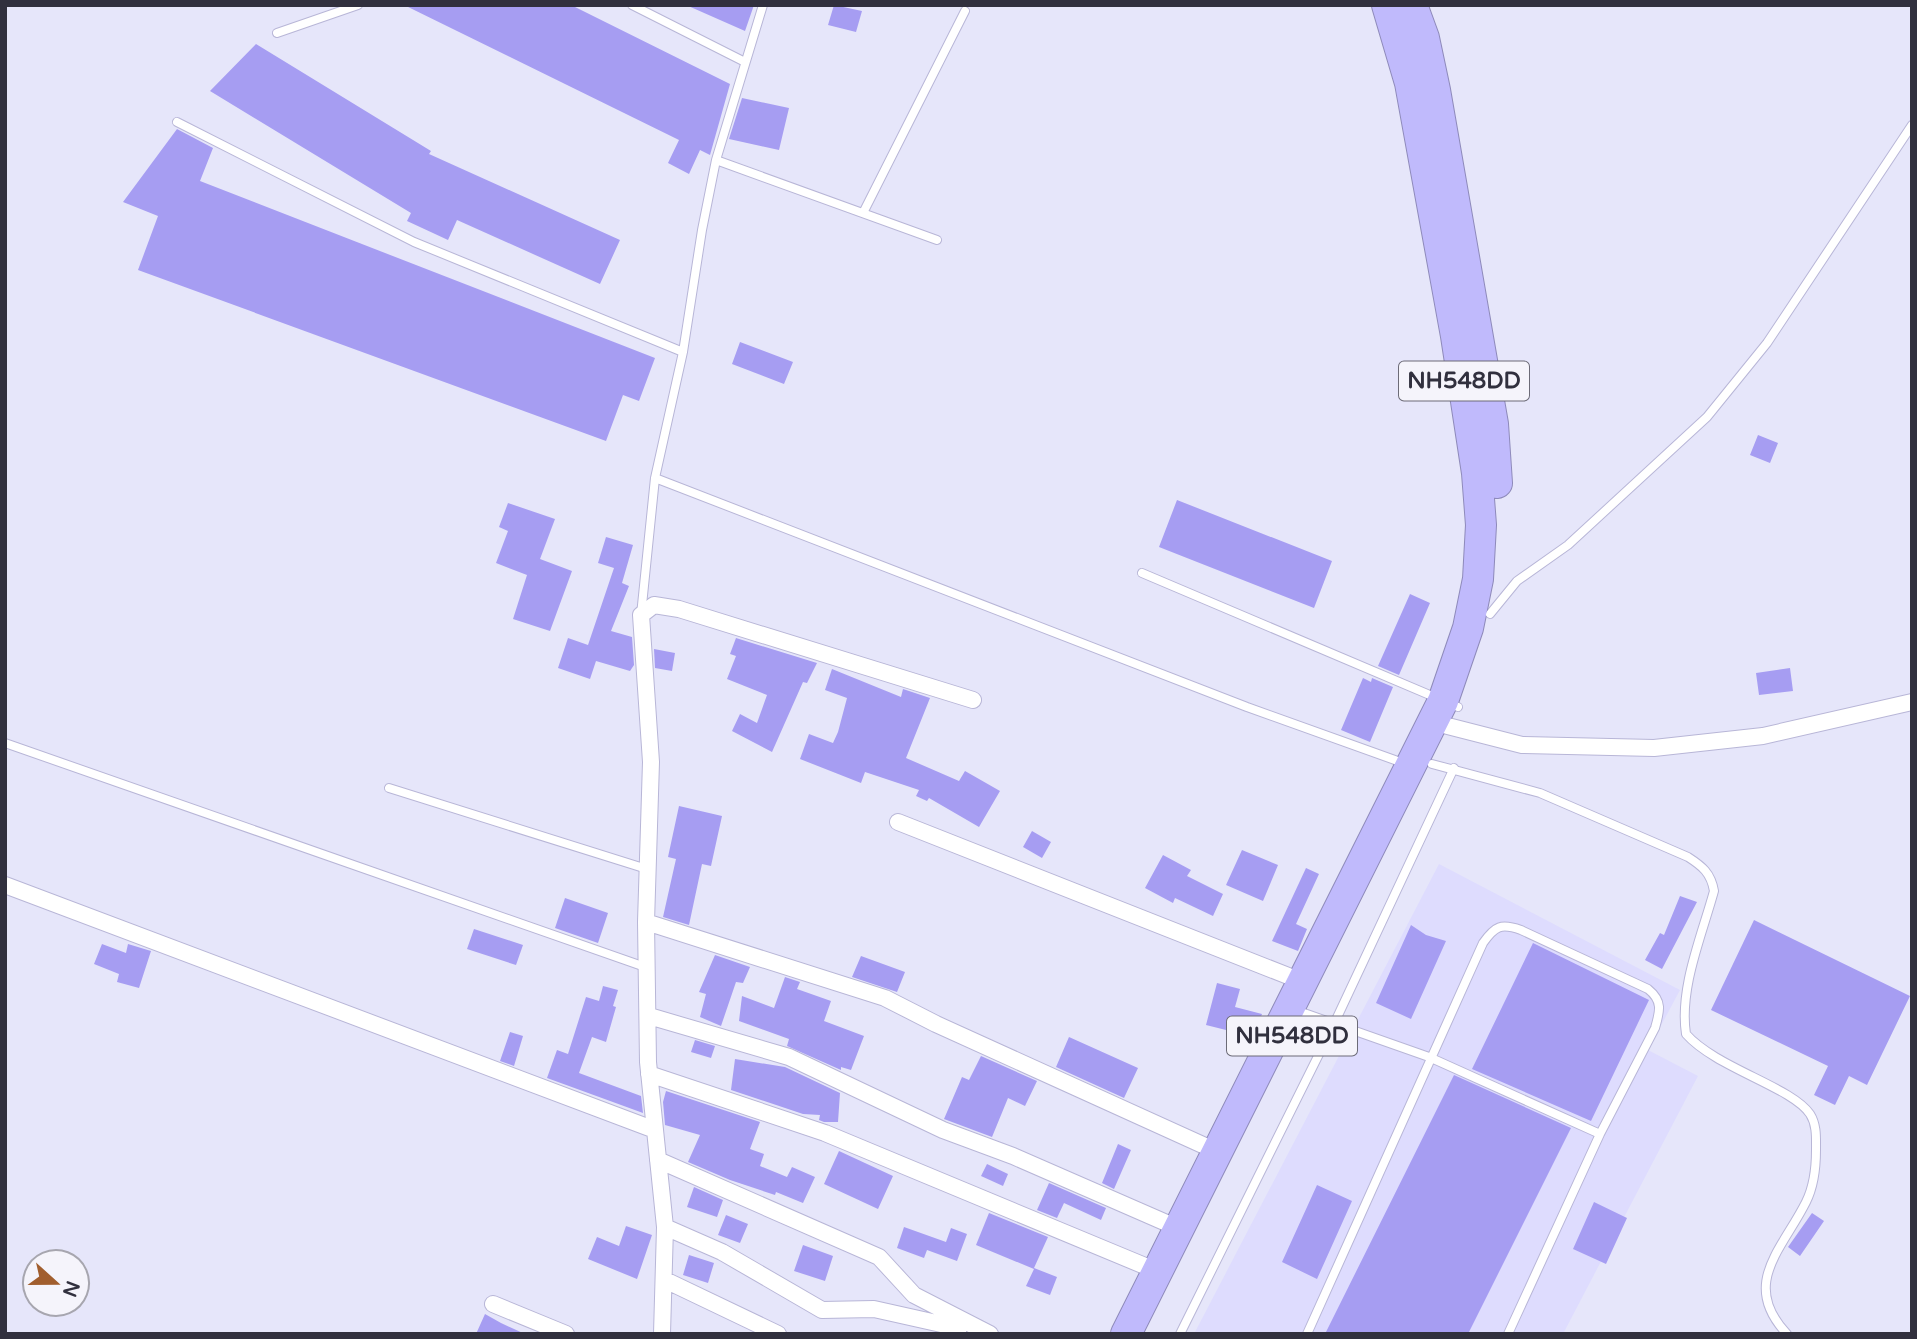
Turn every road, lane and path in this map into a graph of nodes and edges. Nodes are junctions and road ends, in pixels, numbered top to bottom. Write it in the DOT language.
graph roads {
  1 [pos="358,5"];
  2 [pos="632,5"];
  3 [pos="762,5"];
  4 [pos="1387,5"];
  5 [pos="1412,5"];
  6 [pos="965,11"];
  7 [pos="277,33"];
  8 [pos="745,62"];
  9 [pos="177,122"];
  10 [pos="1912,125"];
  11 [pos="716,160"];
  12 [pos="863,213"];
  13 [pos="937,240"];
  14 [pos="683,352"];
  15 [pos="1478,400"];
  16 [pos="655,478"];
  17 [pos="1142,573"];
  18 [pos="1490,614"];
  19 [pos="641,615"];
  20 [pos="972,700"];
  21 [pos="1912,702"];
  22 [pos="1446,715"];
  23 [pos="5,743"];
  24 [pos="1432,766"];
  25 [pos="389,788"];
  26 [pos="898,822"];
  27 [pos="650,870"];
  28 [pos="5,885"];
  29 [pos="646,922"];
  30 [pos="648,968"];
  31 [pos="1301,981"];
  32 [pos="1304,1013"];
  33 [pos="649,1016"];
  34 [pos="1334,1024"];
  35 [pos="1429,1057"];
  36 [pos="649,1074"];
  37 [pos="655,1130"];
  38 [pos="1600,1134"];
  39 [pos="1216,1152"];
  40 [pos="658,1160"];
  41 [pos="665,1227"];
  42 [pos="1178,1228"];
  43 [pos="1157,1271"];
  44 [pos="665,1280"];
  45 [pos="493,1304"];
  46 [pos="566,1334"];
  47 [pos="662,1334"];
  48 [pos="778,1334"];
  49 [pos="970,1334"];
  50 [pos="990,1334"];
  51 [pos="1126,1334"];
  52 [pos="1145,1334"];
  53 [pos="1180,1334"];
  54 [pos="1307,1334"];
  55 [pos="1508,1334"];
  56 [pos="1787,1334"];
  1 -- 7 [label="lane"];
  2 -- 8 [label="lane"];
  3 -- 8 [label="lane"];
  4 -- 15 [label="highway, NH548DD"];
  5 -- 15 [label="highway, NH548DD"];
  6 -- 12 [label="lane"];
  8 -- 11 [label="lane"];
  9 -- 14 [label="lane"];
  10 -- 18 [label="lane"];
  11 -- 12 [label="lane"];
  11 -- 14 [label="lane"];
  12 -- 13 [label="lane"];
  14 -- 16 [label="lane"];
  15 -- 18 [label="highway, NH548DD"];
  15 -- 22 [label="highway, NH548DD"];
  16 -- 19 [label="lane"];
  16 -- 24 [label="lane"];
  17 -- 22 [label="lane"];
  18 -- 22 [label="highway, NH548DD"];
  19 -- 20 [label="street"];
  19 -- 27 [label="street"];
  21 -- 22 [label="street"];
  22 -- 24 [label="highway, NH548DD"];
  23 -- 30 [label="lane"];
  24 -- 31 [label="highway, NH548DD"];
  24 -- 32 [label="highway, NH548DD"];
  24 -- 34 [label="lane"];
  24 -- 56 [label="lane"];
  25 -- 27 [label="lane"];
  26 -- 31 [label="street"];
  27 -- 29 [label="street"];
  28 -- 37 [label="street"];
  29 -- 30 [label="street"];
  29 -- 39 [label="street"];
  30 -- 33 [label="street"];
  31 -- 39 [label="highway, NH548DD"];
  32 -- 34 [label="lane"];
  32 -- 52 [label="highway, NH548DD"];
  33 -- 36 [label="street"];
  33 -- 42 [label="street"];
  34 -- 35 [label="lane"];
  34 -- 53 [label="lane"];
  35 -- 38 [label="lane"];
  35 -- 38 [label="lane"];
  35 -- 54 [label="lane"];
  36 -- 37 [label="street"];
  36 -- 43 [label="street"];
  37 -- 40 [label="street"];
  38 -- 55 [label="lane"];
  39 -- 42 [label="highway, NH548DD"];
  40 -- 41 [label="street"];
  40 -- 50 [label="street"];
  41 -- 44 [label="street"];
  41 -- 49 [label="street"];
  42 -- 43 [label="highway, NH548DD"];
  43 -- 51 [label="highway, NH548DD"];
  44 -- 47 [label="street"];
  44 -- 48 [label="street"];
  45 -- 46 [label="street"];
}
